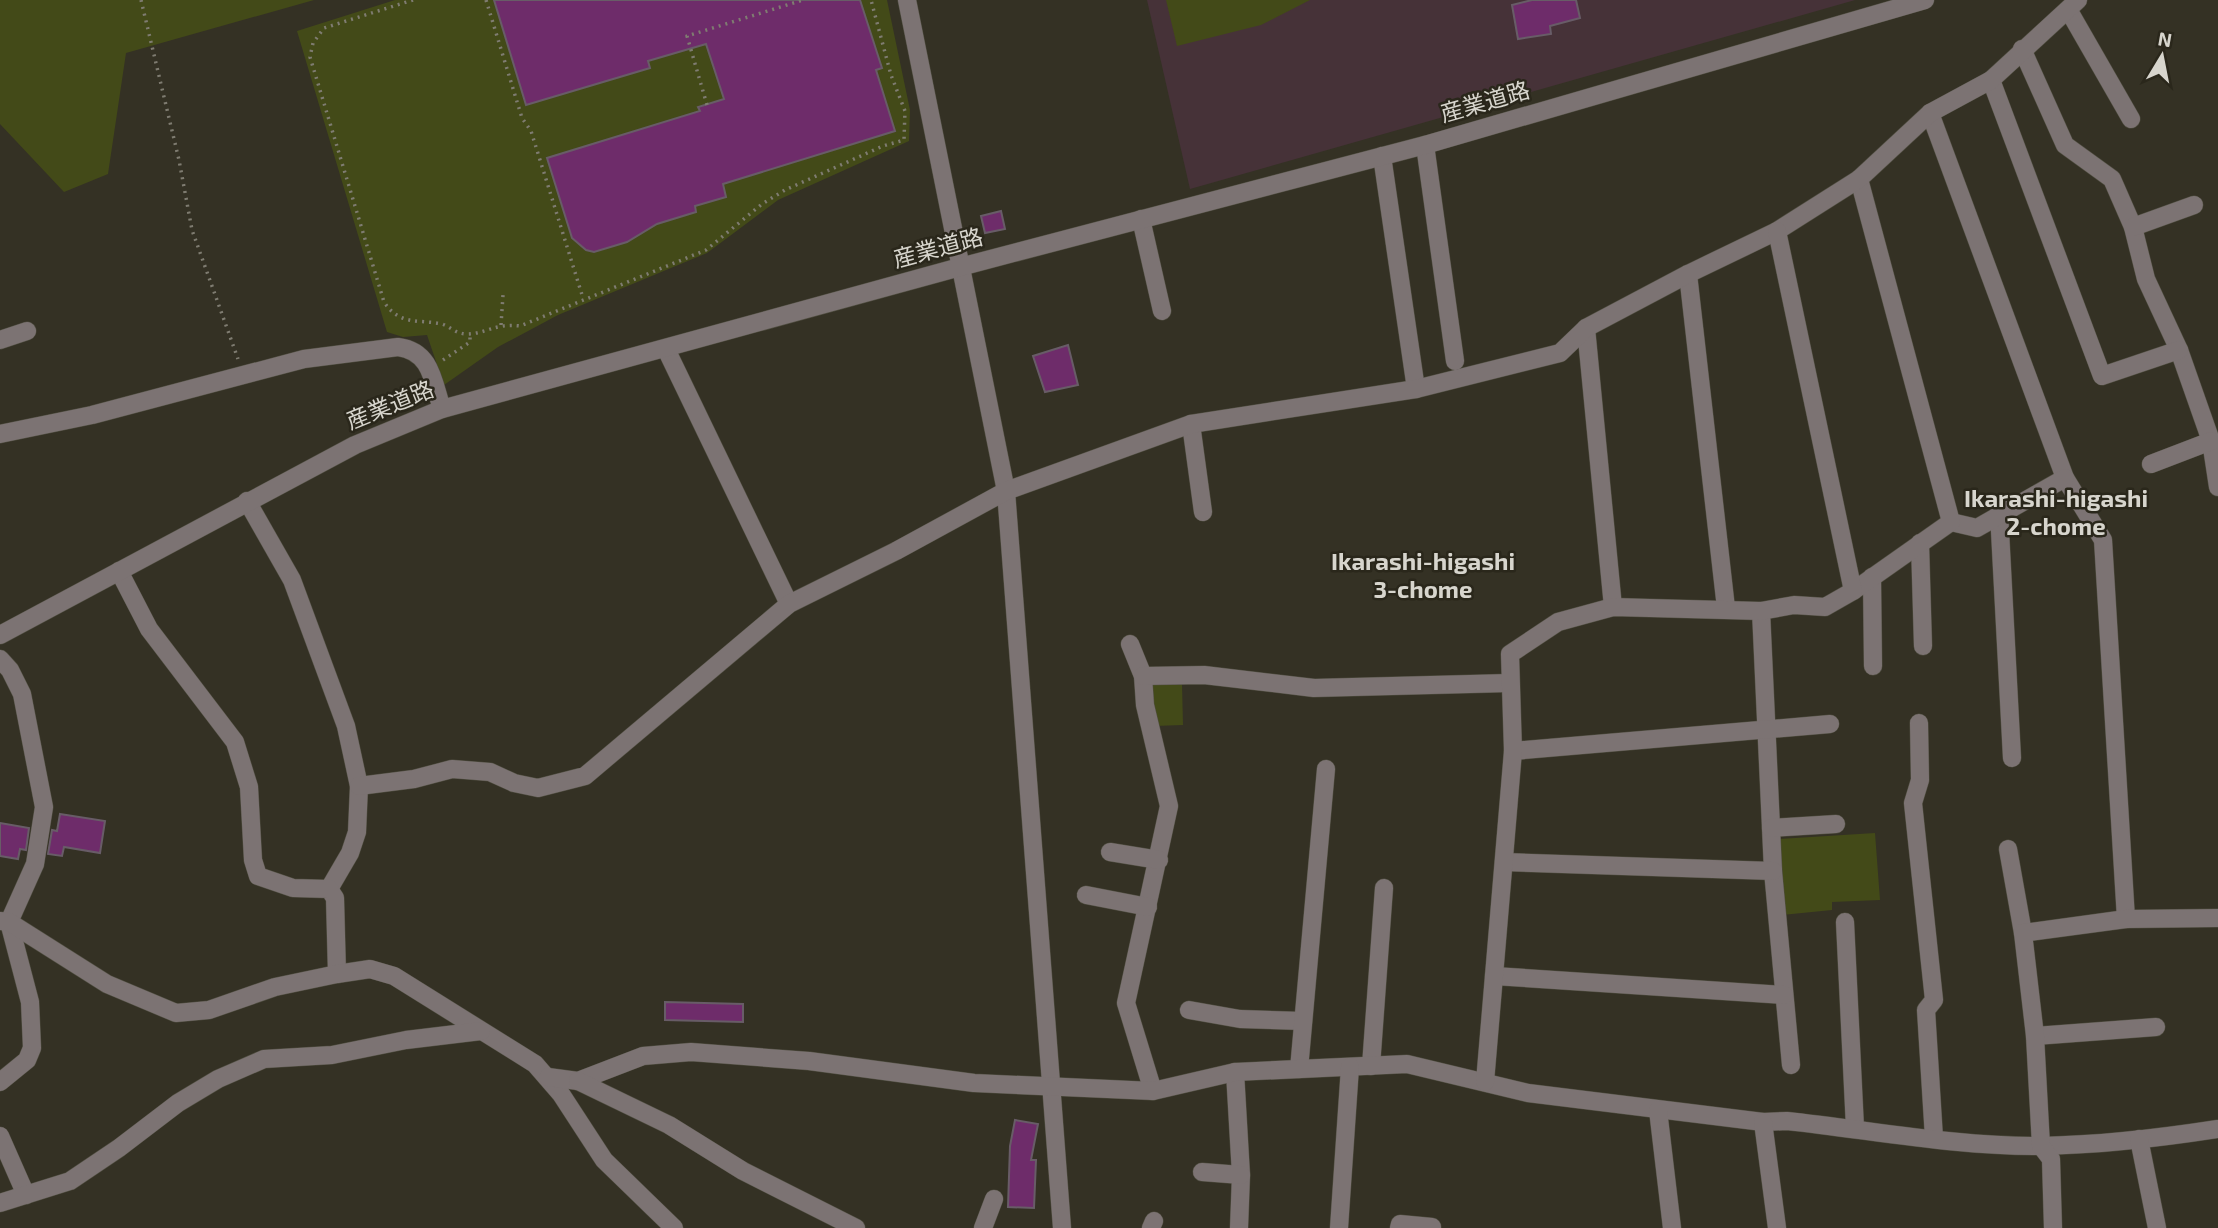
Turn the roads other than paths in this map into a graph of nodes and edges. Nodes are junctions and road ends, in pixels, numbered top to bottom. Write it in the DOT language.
graph roads {
  1 [pos="907,0"];
  2 [pos="1925,0"];
  3 [pos="2074,5"];
  4 [pos="2022,49"];
  5 [pos="1991,80"];
  6 [pos="1930,113"];
  7 [pos="2131,119"];
  8 [pos="1425,145"];
  9 [pos="1382,156"];
  10 [pos="1859,179"];
  11 [pos="2194,205"];
  12 [pos="1141,219"];
  13 [pos="2133,227"];
  14 [pos="1777,232"];
  15 [pos="960,267"];
  16 [pos="1688,274"];
  17 [pos="1162,311"];
  18 [pos="1586,328"];
  19 [pos="27,331"];
  20 [pos="0,340"];
  21 [pos="666,349"];
  22 [pos="2179,351"];
  23 [pos="1455,361"];
  24 [pos="1416,388"];
  25 [pos="442,409"];
  26 [pos="1191,424"];
  27 [pos="0,434"];
  28 [pos="2211,441"];
  29 [pos="2151,464"];
  30 [pos="2064,478"];
  31 [pos="2218,487"];
  32 [pos="1006,491"];
  33 [pos="247,500"];
  34 [pos="1203,512"];
  35 [pos="1999,512"];
  36 [pos="1951,522"];
  37 [pos="1920,543"];
  38 [pos="119,571"];
  39 [pos="1872,578"];
  40 [pos="1853,591"];
  41 [pos="789,604"];
  42 [pos="1613,607"];
  43 [pos="1727,608"];
  44 [pos="1761,611"];
  45 [pos="0,635"];
  46 [pos="1130,644"];
  47 [pos="1923,646"];
  48 [pos="0,659"];
  49 [pos="1873,666"];
  50 [pos="1143,676"];
  51 [pos="1509,683"];
  52 [pos="1919,723"];
  53 [pos="1830,724"];
  54 [pos="1768,729"];
  55 [pos="1513,751"];
  56 [pos="2012,758"];
  57 [pos="1326,769"];
  58 [pos="359,786"];
  59 [pos="1836,824"];
  60 [pos="1771,828"];
  61 [pos="2008,849"];
  62 [pos="1110,852"];
  63 [pos="1159,860"];
  64 [pos="1504,862"];
  65 [pos="1773,871"];
  66 [pos="1384,888"];
  67 [pos="329,889"];
  68 [pos="1086,895"];
  69 [pos="1148,907"];
  70 [pos="2218,918"];
  71 [pos="2126,919"];
  72 [pos="4,922"];
  73 [pos="1845,922"];
  74 [pos="2023,933"];
  75 [pos="337,974"];
  76 [pos="1494,976"];
  77 [pos="1784,995"];
  78 [pos="1189,1010"];
  79 [pos="1303,1021"];
  80 [pos="2156,1027"];
  81 [pos="481,1031"];
  82 [pos="2035,1036"];
  83 [pos="1791,1065"];
  84 [pos="1371,1066"];
  85 [pos="1350,1067"];
  86 [pos="1298,1069"];
  87 [pos="1235,1072"];
  88 [pos="548,1077"];
  89 [pos="578,1081"];
  90 [pos="0,1082"];
  91 [pos="1485,1082"];
  92 [pos="1050,1087"];
  93 [pos="1153,1091"];
  94 [pos="1658,1110"];
  95 [pos="1763,1122"];
  96 [pos="1855,1128"];
  97 [pos="2218,1129"];
  98 [pos="0,1136"];
  99 [pos="1934,1138"];
  100 [pos="2139,1139"];
  101 [pos="2041,1146"];
  102 [pos="1202,1172"];
  103 [pos="1241,1175"];
  104 [pos="26,1195"];
  105 [pos="994,1199"];
  106 [pos="0,1203"];
  107 [pos="650,1205"];
  108 [pos="1432,1227"];
  109 [pos="653,1228"];
  110 [pos="674,1228"];
  111 [pos="856,1228"];
  112 [pos="983,1228"];
  113 [pos="1062,1228"];
  114 [pos="1240,1228"];
  115 [pos="1339,1228"];
  116 [pos="1399,1228"];
  117 [pos="1672,1228"];
  118 [pos="1777,1228"];
  119 [pos="2053,1228"];
  120 [pos="2157,1228"];
  1 -- 15 [label="street"];
  2 -- 8 [label="street, 産業道路"];
  3 -- 4 [label="street"];
  3 -- 7 [label="street"];
  4 -- 5 [label="street"];
  4 -- 13 [label="street"];
  5 -- 6 [label="street"];
  5 -- 22 [label="street"];
  6 -- 10 [label="street"];
  6 -- 30 [label="street"];
  8 -- 9 [label="street, 産業道路"];
  8 -- 23 [label="street"];
  9 -- 12 [label="street, 産業道路"];
  9 -- 24 [label="street"];
  10 -- 14 [label="street"];
  10 -- 36 [label="street"];
  11 -- 13 [label="street"];
  12 -- 15 [label="street, 産業道路"];
  12 -- 17 [label="street"];
  13 -- 22 [label="street"];
  14 -- 16 [label="street"];
  14 -- 40 [label="street"];
  15 -- 21 [label="street, 産業道路"];
  15 -- 32 [label="street"];
  16 -- 18 [label="street"];
  16 -- 43 [label="street"];
  18 -- 24 [label="street"];
  18 -- 42 [label="street"];
  19 -- 20 [label="street"];
  21 -- 25 [label="street, 産業道路"];
  21 -- 41 [label="street"];
  22 -- 28 [label="street"];
  24 -- 26 [label="street"];
  25 -- 27 [label="street"];
  25 -- 33 [label="street, 産業道路"];
  26 -- 32 [label="street"];
  26 -- 34 [label="street"];
  28 -- 29 [label="street"];
  28 -- 31 [label="street"];
  30 -- 35 [label="street"];
  30 -- 71 [label="street"];
  32 -- 41 [label="street"];
  32 -- 92 [label="street"];
  33 -- 38 [label="street, 産業道路"];
  33 -- 58 [label="street"];
  35 -- 36 [label="street"];
  35 -- 56 [label="street"];
  36 -- 37 [label="street"];
  37 -- 39 [label="street"];
  37 -- 47 [label="street"];
  38 -- 45 [label="street, 産業道路"];
  38 -- 67 [label="street"];
  39 -- 40 [label="street"];
  39 -- 49 [label="street"];
  40 -- 44 [label="street"];
  41 -- 58 [label="street"];
  42 -- 43 [label="street"];
  42 -- 51 [label="street"];
  43 -- 44 [label="street"];
  44 -- 54 [label="street"];
  46 -- 50 [label="street"];
  48 -- 72 [label="street"];
  50 -- 51 [label="street"];
  50 -- 63 [label="street"];
  51 -- 55 [label="street"];
  52 -- 99 [label="street"];
  53 -- 54 [label="street"];
  54 -- 55 [label="street"];
  54 -- 60 [label="street"];
  55 -- 64 [label="street"];
  57 -- 79 [label="street"];
  58 -- 67 [label="street"];
  59 -- 60 [label="street"];
  60 -- 65 [label="street"];
  61 -- 74 [label="street"];
  62 -- 63 [label="street"];
  63 -- 69 [label="street"];
  64 -- 65 [label="street"];
  64 -- 76 [label="street"];
  65 -- 77 [label="street"];
  66 -- 84 [label="street"];
  67 -- 75 [label="street"];
  68 -- 69 [label="street"];
  69 -- 93 [label="street"];
  70 -- 71 [label="street"];
  71 -- 74 [label="street"];
  72 -- 75 [label="street"];
  72 -- 90 [label="street"];
  73 -- 96 [label="street"];
  74 -- 82 [label="street"];
  75 -- 81 [label="street"];
  76 -- 77 [label="street"];
  76 -- 91 [label="street"];
  77 -- 83 [label="street"];
  78 -- 79 [label="street"];
  79 -- 86 [label="street"];
  80 -- 82 [label="street"];
  81 -- 88 [label="street"];
  81 -- 104 [label="street"];
  82 -- 101 [label="street"];
  84 -- 85 [label="street"];
  84 -- 91 [label="street"];
  85 -- 86 [label="street"];
  85 -- 115 [label="street"];
  86 -- 87 [label="street"];
  87 -- 93 [label="street"];
  87 -- 103 [label="street"];
  88 -- 89 [label="street"];
  88 -- 107 [label="street"];
  89 -- 92 [label="street"];
  89 -- 111 [label="street"];
  91 -- 94 [label="street"];
  92 -- 93 [label="street"];
  92 -- 113 [label="street"];
  94 -- 95 [label="street"];
  94 -- 117 [label="street"];
  95 -- 96 [label="street"];
  95 -- 118 [label="street"];
  96 -- 99 [label="street"];
  97 -- 100 [label="street"];
  98 -- 104 [label="street"];
  99 -- 101 [label="street"];
  100 -- 101 [label="street"];
  100 -- 120 [label="street"];
  101 -- 119 [label="street"];
  102 -- 103 [label="street"];
  103 -- 114 [label="street"];
  104 -- 106 [label="street"];
  105 -- 112 [label="street"];
  107 -- 109 [label="street"];
  107 -- 110 [label="street"];
  108 -- 116 [label="street"];
}
